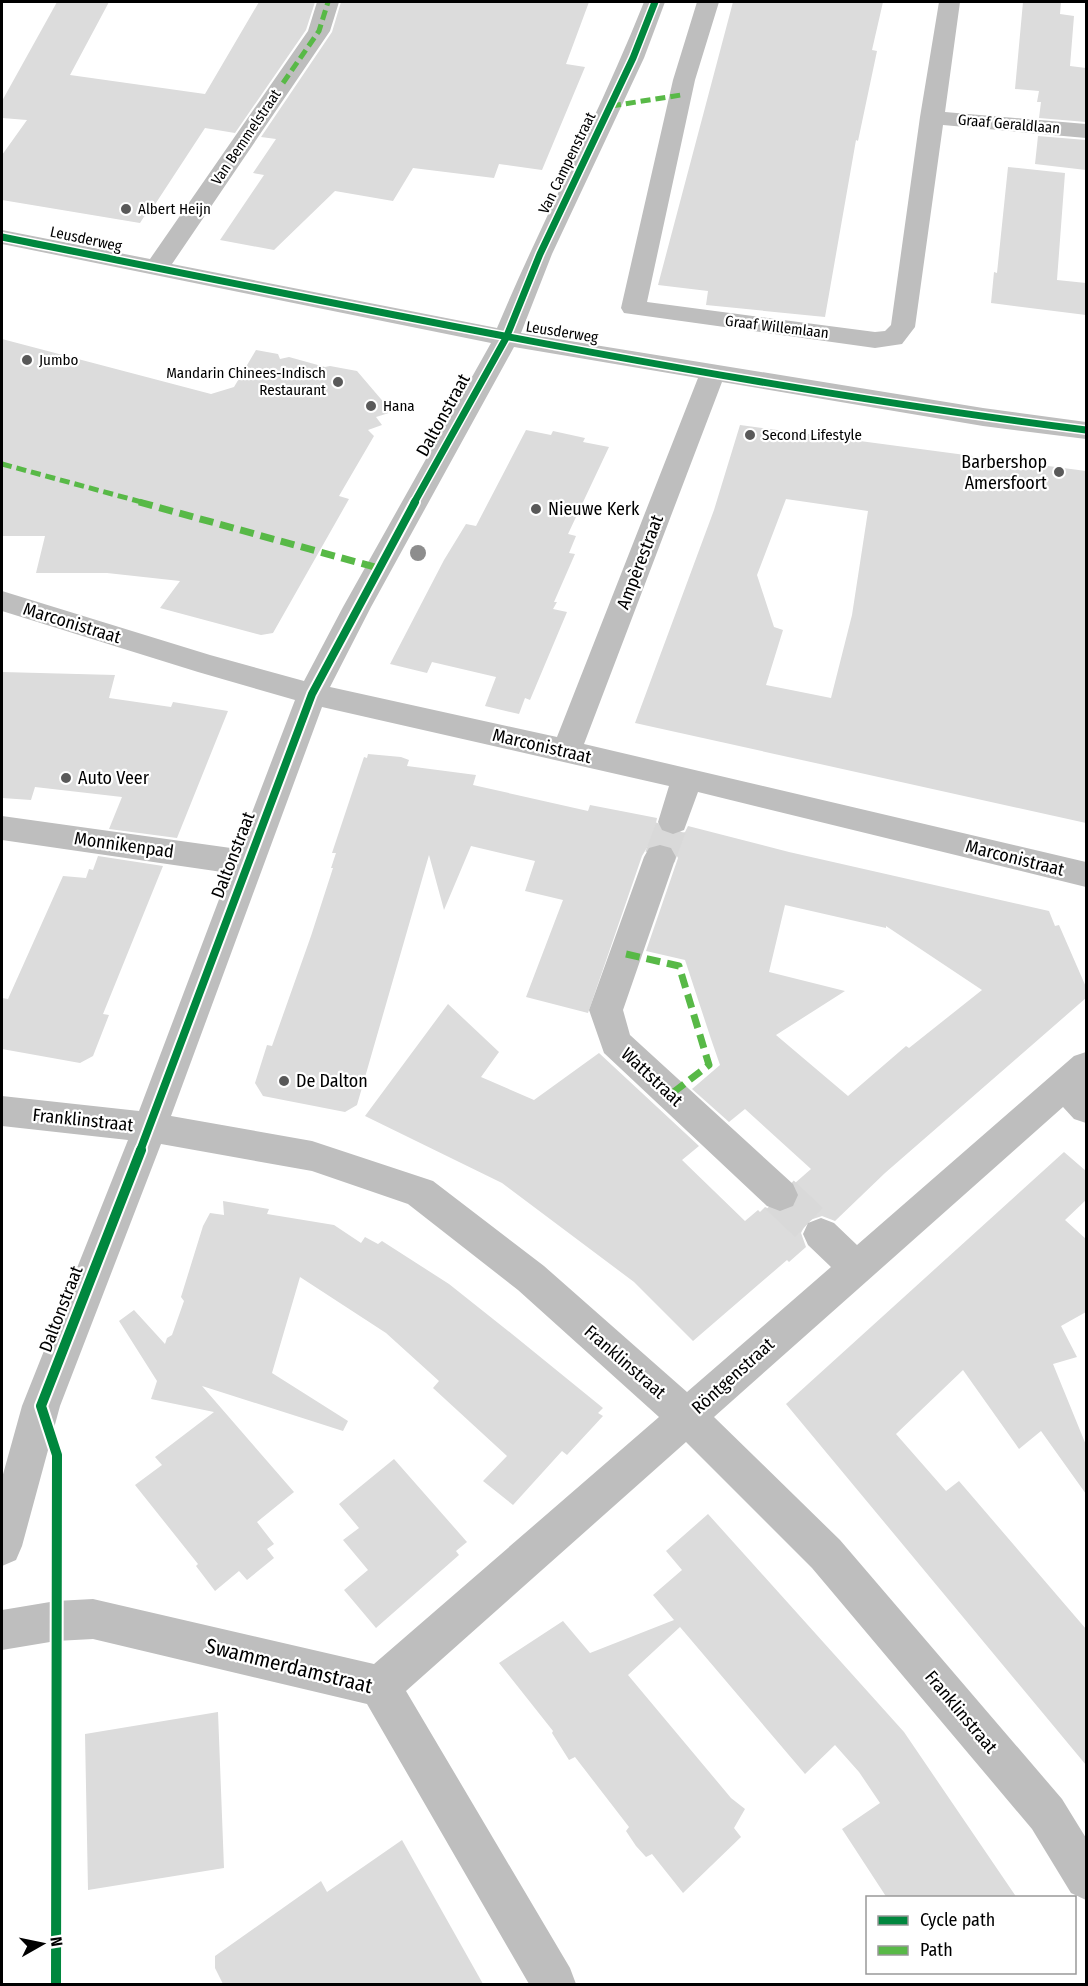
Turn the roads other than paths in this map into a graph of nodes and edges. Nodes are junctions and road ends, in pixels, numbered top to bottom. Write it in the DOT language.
graph roads {
  1 [pos="328,2"];
  2 [pos="655,2"];
  3 [pos="708,2"];
  4 [pos="949,2"];
  5 [pos="931,117"];
  6 [pos="1086,131"];
  7 [pos="2,237"];
  8 [pos="156,269"];
  9 [pos="506,338"];
  10 [pos="713,372"];
  11 [pos="1086,430"];
  12 [pos="2,601"];
  13 [pos="312,694"];
  14 [pos="566,752"];
  15 [pos="687,778"];
  16 [pos="673,822"];
  17 [pos="2,828"];
  18 [pos="660,857"];
  19 [pos="247,863"];
  20 [pos="1086,876"];
  21 [pos="1080,1086"];
  22 [pos="2,1111"];
  23 [pos="150,1127"];
  24 [pos="780,1195"];
  25 [pos="821,1234"];
  26 [pos="855,1267"];
  27 [pos="687,1417"];
  28 [pos="2,1546"];
  29 [pos="2,1630"];
  30 [pos="380,1686"];
  31 [pos="1086,1878"];
  32 [pos="554,1984"];
  1 -- 8 [label="street, Van Bemmelstraat"];
  2 -- 9 [label="street, Van Campenstraat"];
  3 -- 5 [label="street, Graaf Willemlaan"];
  4 -- 5 [label="street, Graaf Willemlaan"];
  5 -- 6 [label="street, Graaf Geraldlaan"];
  7 -- 8 [label="street, Leusderweg"];
  8 -- 9 [label="street, Leusderweg"];
  9 -- 10 [label="street, Leusderweg"];
  9 -- 13 [label="street, Daltonstraat"];
  10 -- 11 [label="street, Leusderweg"];
  10 -- 14 [label="street, Ampèrestraat"];
  12 -- 13 [label="street, Marconistraat"];
  13 -- 14 [label="street, Marconistraat"];
  13 -- 19 [label="street, Daltonstraat"];
  14 -- 15 [label="street, Marconistraat"];
  15 -- 16 [label="street"];
  15 -- 20 [label="street, Marconistraat"];
  17 -- 19 [label="street, Monnikenpad"];
  18 -- 24 [label="street, Wattstraat"];
  19 -- 23 [label="street, Daltonstraat"];
  21 -- 26 [label="street, Röntgenstraat"];
  22 -- 23 [label="street, Franklinstraat"];
  23 -- 27 [label="street, Franklinstraat"];
  23 -- 28 [label="street, Daltonstraat"];
  25 -- 26 [label="street"];
  26 -- 27 [label="street, Röntgenstraat"];
  27 -- 30 [label="street, Röntgenstraat"];
  27 -- 31 [label="street, Franklinstraat"];
  29 -- 30 [label="street, Swammerdamstraat"];
  30 -- 32 [label="street, Swammerdamstraat"];
}
